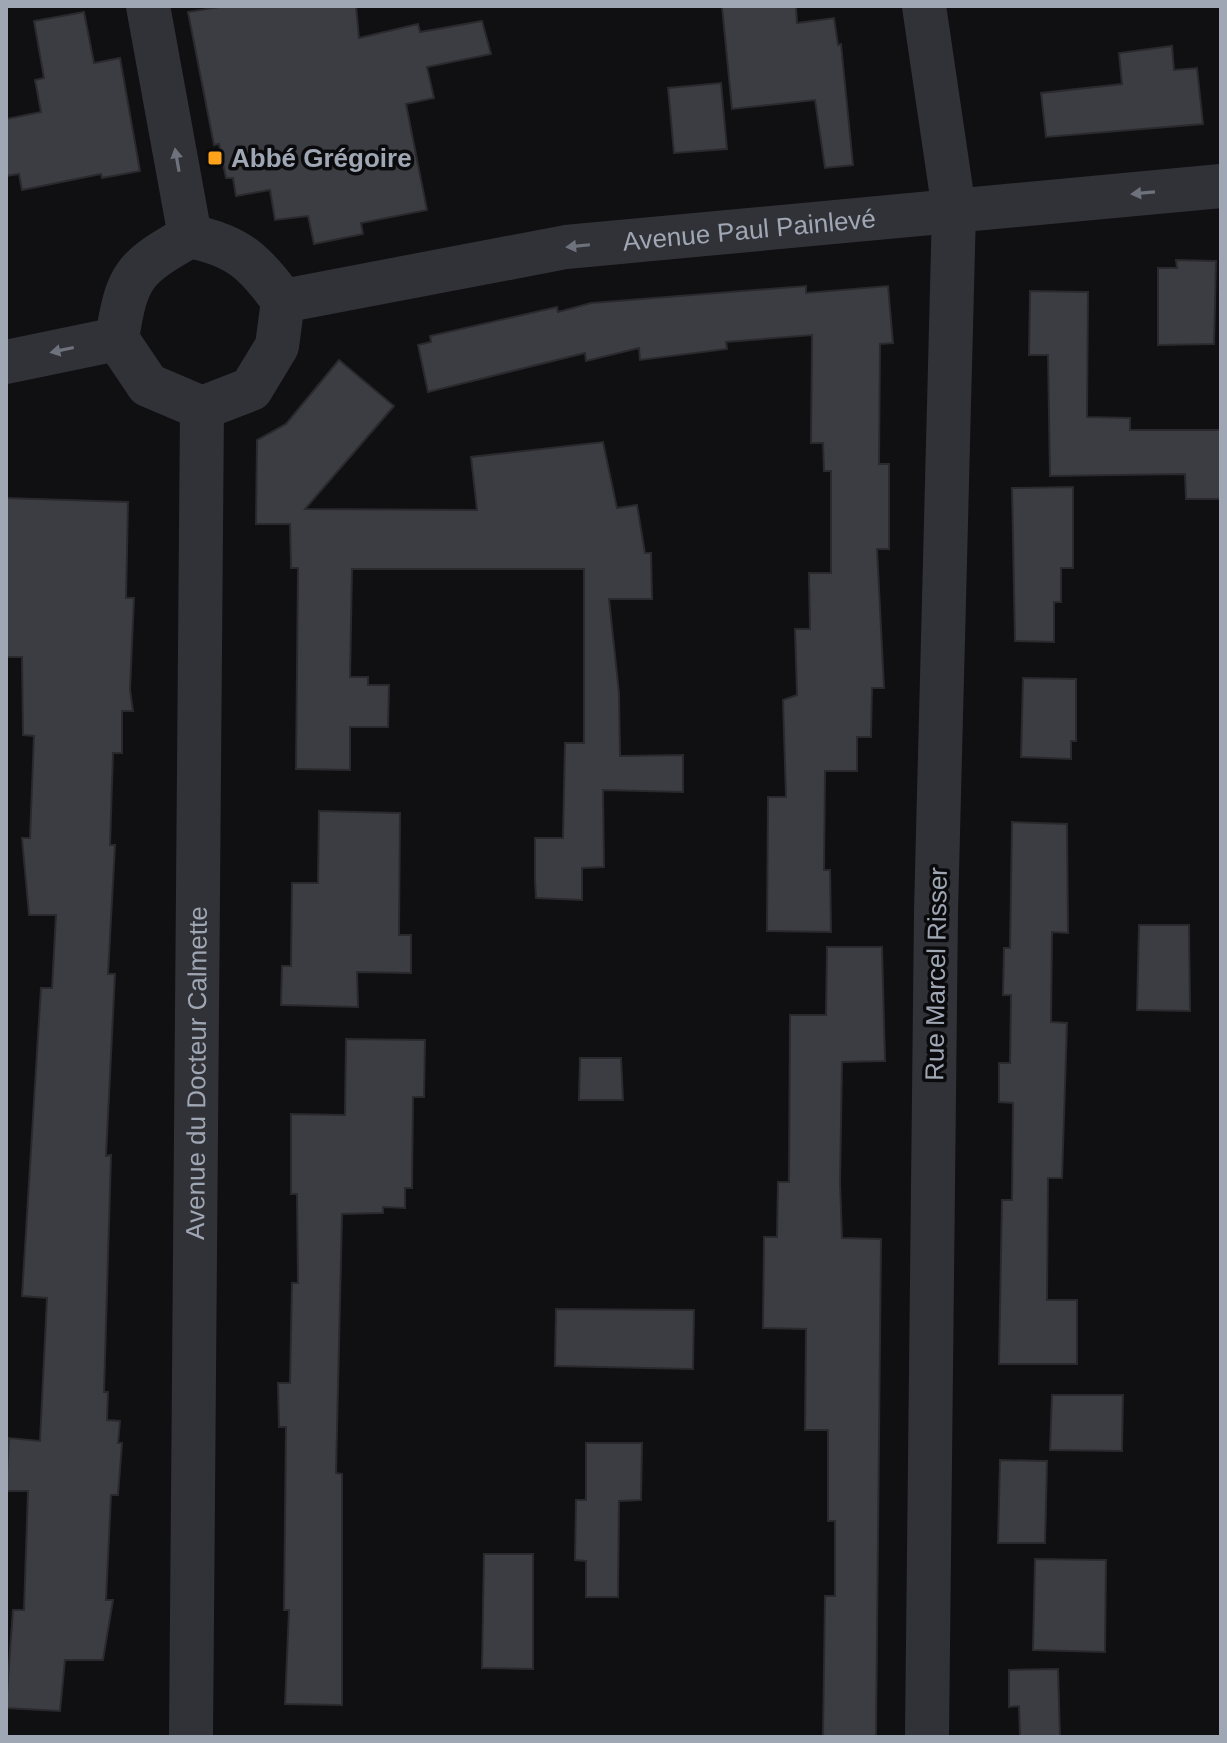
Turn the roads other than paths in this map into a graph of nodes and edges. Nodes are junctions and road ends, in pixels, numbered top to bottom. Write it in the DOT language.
graph roads {
  1 [pos="148,6"];
  2 [pos="924,6"];
  3 [pos="1221,186"];
  4 [pos="954,210"];
  5 [pos="190,236"];
  6 [pos="283,301"];
  7 [pos="117,339"];
  8 [pos="6,362"];
  9 [pos="202,408"];
  10 [pos="191,1737"];
  11 [pos="927,1737"];
  5 -- 1 [label="street, one-way"];
  2 -- 4 [label="street, Rue Marcel Risser"];
  3 -- 4 [label="street, Avenue Paul Painlevé, one-way"];
  4 -- 6 [label="street, Avenue Paul Painlevé, one-way"];
  4 -- 11 [label="street, Rue Marcel Risser"];
  5 -- 6 [label="street"];
  5 -- 7 [label="street"];
  6 -- 9 [label="street"];
  7 -- 8 [label="street, one-way"];
  7 -- 9 [label="street"];
  9 -- 10 [label="street, Avenue du Docteur Calmette"];
}
